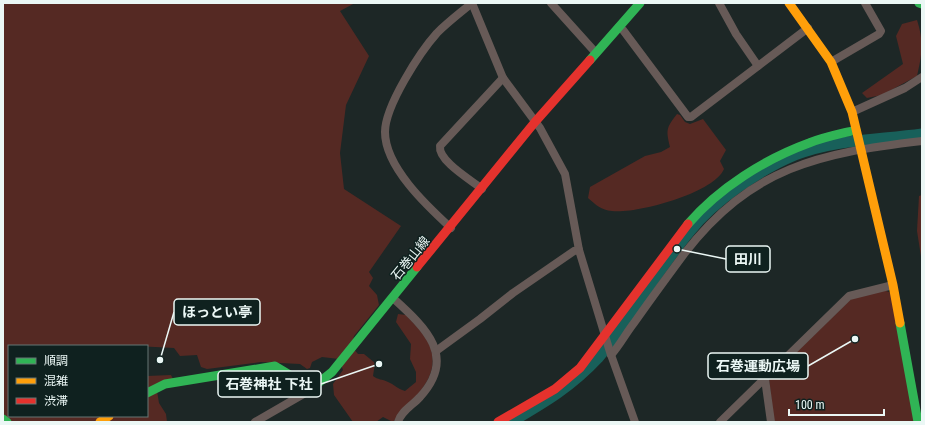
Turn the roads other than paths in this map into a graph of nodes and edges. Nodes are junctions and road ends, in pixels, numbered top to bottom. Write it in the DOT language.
graph roads {
  1 [pos="472,3"];
  2 [pos="551,3"];
  3 [pos="719,3"];
  4 [pos="789,3"];
  5 [pos="865,3"];
  6 [pos="919,3"];
  7 [pos="922,4"];
  8 [pos="635,5"];
  9 [pos="619,27"];
  10 [pos="808,28"];
  11 [pos="596,53"];
  12 [pos="831,62"];
  13 [pos="758,66"];
  14 [pos="922,77"];
  15 [pos="503,78"];
  16 [pos="852,112"];
  17 [pos="535,122"];
  18 [pos="856,131"];
  19 [pos="922,141"];
  20 [pos="860,148"];
  21 [pos="482,189"];
  22 [pos="451,228"];
  23 [pos="579,250"];
  24 [pos="893,285"];
  25 [pos="394,299"];
  26 [pos="606,337"];
  27 [pos="436,351"];
  28 [pos="611,354"];
  29 [pos="765,378"];
  30 [pos="307,392"];
  31 [pos="148,393"];
  32 [pos="3,419"];
  33 [pos="7,422"];
  34 [pos="255,422"];
  35 [pos="398,422"];
  36 [pos="498,422"];
  37 [pos="635,422"];
  38 [pos="720,422"];
  39 [pos="770,422"];
  40 [pos="918,422"];
  1 -- 15 [label="street"];
  1 -- 22 [label="street"];
  2 -- 11 [label="street"];
  3 -- 13 [label="street"];
  4 -- 10 [label="street"];
  5 -- 12 [label="street"];
  6 -- 7 [label="street"];
  8 -- 9 [label="street, 石巻山線"];
  9 -- 11 [label="street, 石巻山線"];
  9 -- 13 [label="street"];
  10 -- 12 [label="street"];
  10 -- 13 [label="street"];
  11 -- 17 [label="street, 石巻山線"];
  12 -- 16 [label="street"];
  14 -- 16 [label="street"];
  15 -- 17 [label="street"];
  15 -- 21 [label="street"];
  16 -- 18 [label="street"];
  17 -- 21 [label="street, 石巻山線"];
  17 -- 23 [label="street"];
  18 -- 20 [label="street"];
  18 -- 26 [label="street"];
  19 -- 20 [label="street"];
  20 -- 24 [label="street"];
  20 -- 28 [label="street"];
  21 -- 22 [label="street, 石巻山線"];
  22 -- 25 [label="street, 石巻山線"];
  23 -- 26 [label="street"];
  23 -- 27 [label="street"];
  24 -- 29 [label="street"];
  24 -- 40 [label="street"];
  25 -- 27 [label="street"];
  25 -- 30 [label="street, 石巻山線"];
  26 -- 28 [label="street"];
  26 -- 36 [label="street"];
  27 -- 35 [label="street"];
  28 -- 37 [label="street"];
  29 -- 38 [label="street"];
  29 -- 39 [label="street"];
  30 -- 31 [label="street"];
  30 -- 34 [label="street"];
  32 -- 33 [label="street"];
}
